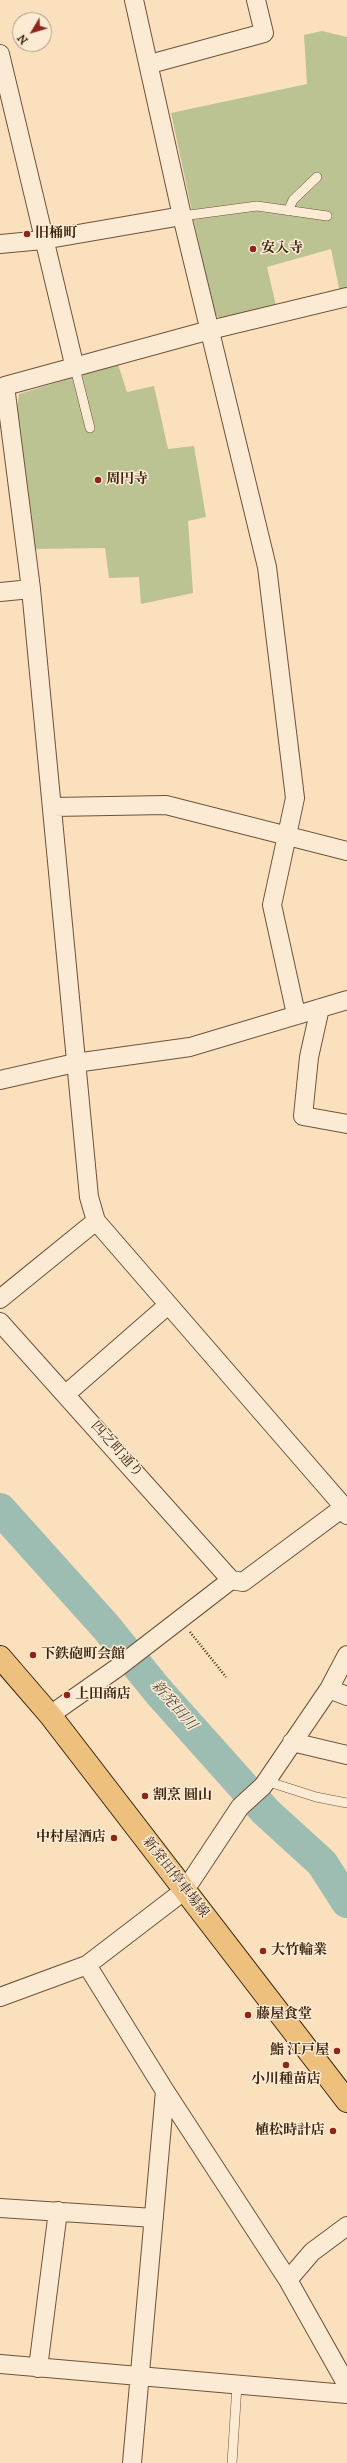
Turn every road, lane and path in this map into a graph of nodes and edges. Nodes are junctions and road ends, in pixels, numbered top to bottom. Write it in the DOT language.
graph roads {
  1 [pos="134,0"];
  2 [pos="256,0"];
  3 [pos="0,54"];
  4 [pos="150,64"];
  5 [pos="317,177"];
  6 [pos="288,211"];
  7 [pos="182,216"];
  8 [pos="327,216"];
  9 [pos="43,240"];
  10 [pos="0,244"];
  11 [pos="347,297"];
  12 [pos="210,330"];
  13 [pos="75,368"];
  14 [pos="90,428"];
  15 [pos="31,589"];
  16 [pos="0,592"];
  17 [pos="53,807"];
  18 [pos="287,835"];
  19 [pos="347,851"];
  20 [pos="347,1000"];
  21 [pos="320,1008"];
  22 [pos="296,1014"];
  23 [pos="75,1062"];
  24 [pos="0,1080"];
  25 [pos="347,1124"];
  26 [pos="96,1220"];
  27 [pos="0,1298"];
  28 [pos="168,1305"];
  29 [pos="0,1322"];
  30 [pos="66,1394"];
  31 [pos="345,1511"];
  32 [pos="231,1580"];
  33 [pos="180,1619"];
  34 [pos="347,1655"];
  35 [pos="0,1657"];
  36 [pos="226,1677"];
  37 [pos="328,1689"];
  38 [pos="347,1696"];
  39 [pos="50,1715"];
  40 [pos="292,1742"];
  41 [pos="347,1755"];
  42 [pos="265,1783"];
  43 [pos="347,1803"];
  44 [pos="185,1890"];
  45 [pos="87,1965"];
  46 [pos="4,1990"];
  47 [pos="165,2090"];
  48 [pos="347,2101"];
  49 [pos="0,2208"];
  50 [pos="58,2211"];
  51 [pos="154,2218"];
  52 [pos="347,2226"];
  53 [pos="288,2280"];
  54 [pos="0,2364"];
  55 [pos="38,2368"];
  56 [pos="140,2376"];
  57 [pos="237,2385"];
  58 [pos="347,2385"];
  59 [pos="347,2394"];
  60 [pos="132,2463"];
  61 [pos="232,2463"];
  1 -- 4 [label="street"];
  2 -- 4 [label="street"];
  3 -- 9 [label="street"];
  4 -- 7 [label="street"];
  5 -- 6 [label="lane"];
  6 -- 7 [label="lane"];
  6 -- 8 [label="lane"];
  7 -- 9 [label="street"];
  7 -- 12 [label="street"];
  9 -- 10 [label="street"];
  9 -- 13 [label="street"];
  11 -- 12 [label="street"];
  12 -- 13 [label="street"];
  12 -- 18 [label="street"];
  13 -- 14 [label="lane"];
  13 -- 15 [label="street"];
  15 -- 16 [label="street"];
  15 -- 17 [label="street"];
  17 -- 18 [label="street"];
  17 -- 23 [label="street"];
  18 -- 19 [label="street"];
  18 -- 22 [label="street"];
  20 -- 21 [label="street"];
  21 -- 22 [label="street"];
  21 -- 25 [label="street"];
  22 -- 23 [label="street"];
  23 -- 24 [label="street"];
  23 -- 26 [label="street"];
  26 -- 27 [label="street"];
  26 -- 28 [label="street"];
  28 -- 30 [label="street"];
  28 -- 31 [label="street"];
  29 -- 30 [label="street, 四之町通り"];
  30 -- 32 [label="street, 四之町通り"];
  31 -- 32 [label="street"];
  32 -- 33 [label="street"];
  33 -- 36 [label="path"];
  33 -- 39 [label="street"];
  34 -- 37 [label="street"];
  35 -- 39 [label="main road, 新発田停車場線"];
  37 -- 38 [label="street"];
  37 -- 40 [label="street"];
  39 -- 44 [label="main road, 新発田停車場線"];
  40 -- 41 [label="street"];
  40 -- 42 [label="street"];
  42 -- 43 [label="lane"];
  42 -- 44 [label="street"];
  44 -- 45 [label="street"];
  44 -- 48 [label="main road, 新発田停車場線"];
  45 -- 46 [label="street"];
  45 -- 47 [label="street"];
  47 -- 51 [label="street"];
  47 -- 53 [label="street"];
  49 -- 50 [label="street"];
  50 -- 51 [label="street"];
  50 -- 55 [label="street"];
  51 -- 56 [label="street"];
  52 -- 53 [label="street"];
  53 -- 58 [label="street"];
  54 -- 55 [label="street"];
  55 -- 56 [label="street"];
  56 -- 57 [label="street"];
  56 -- 60 [label="street"];
  57 -- 59 [label="street"];
  57 -- 61 [label="lane"];
}
